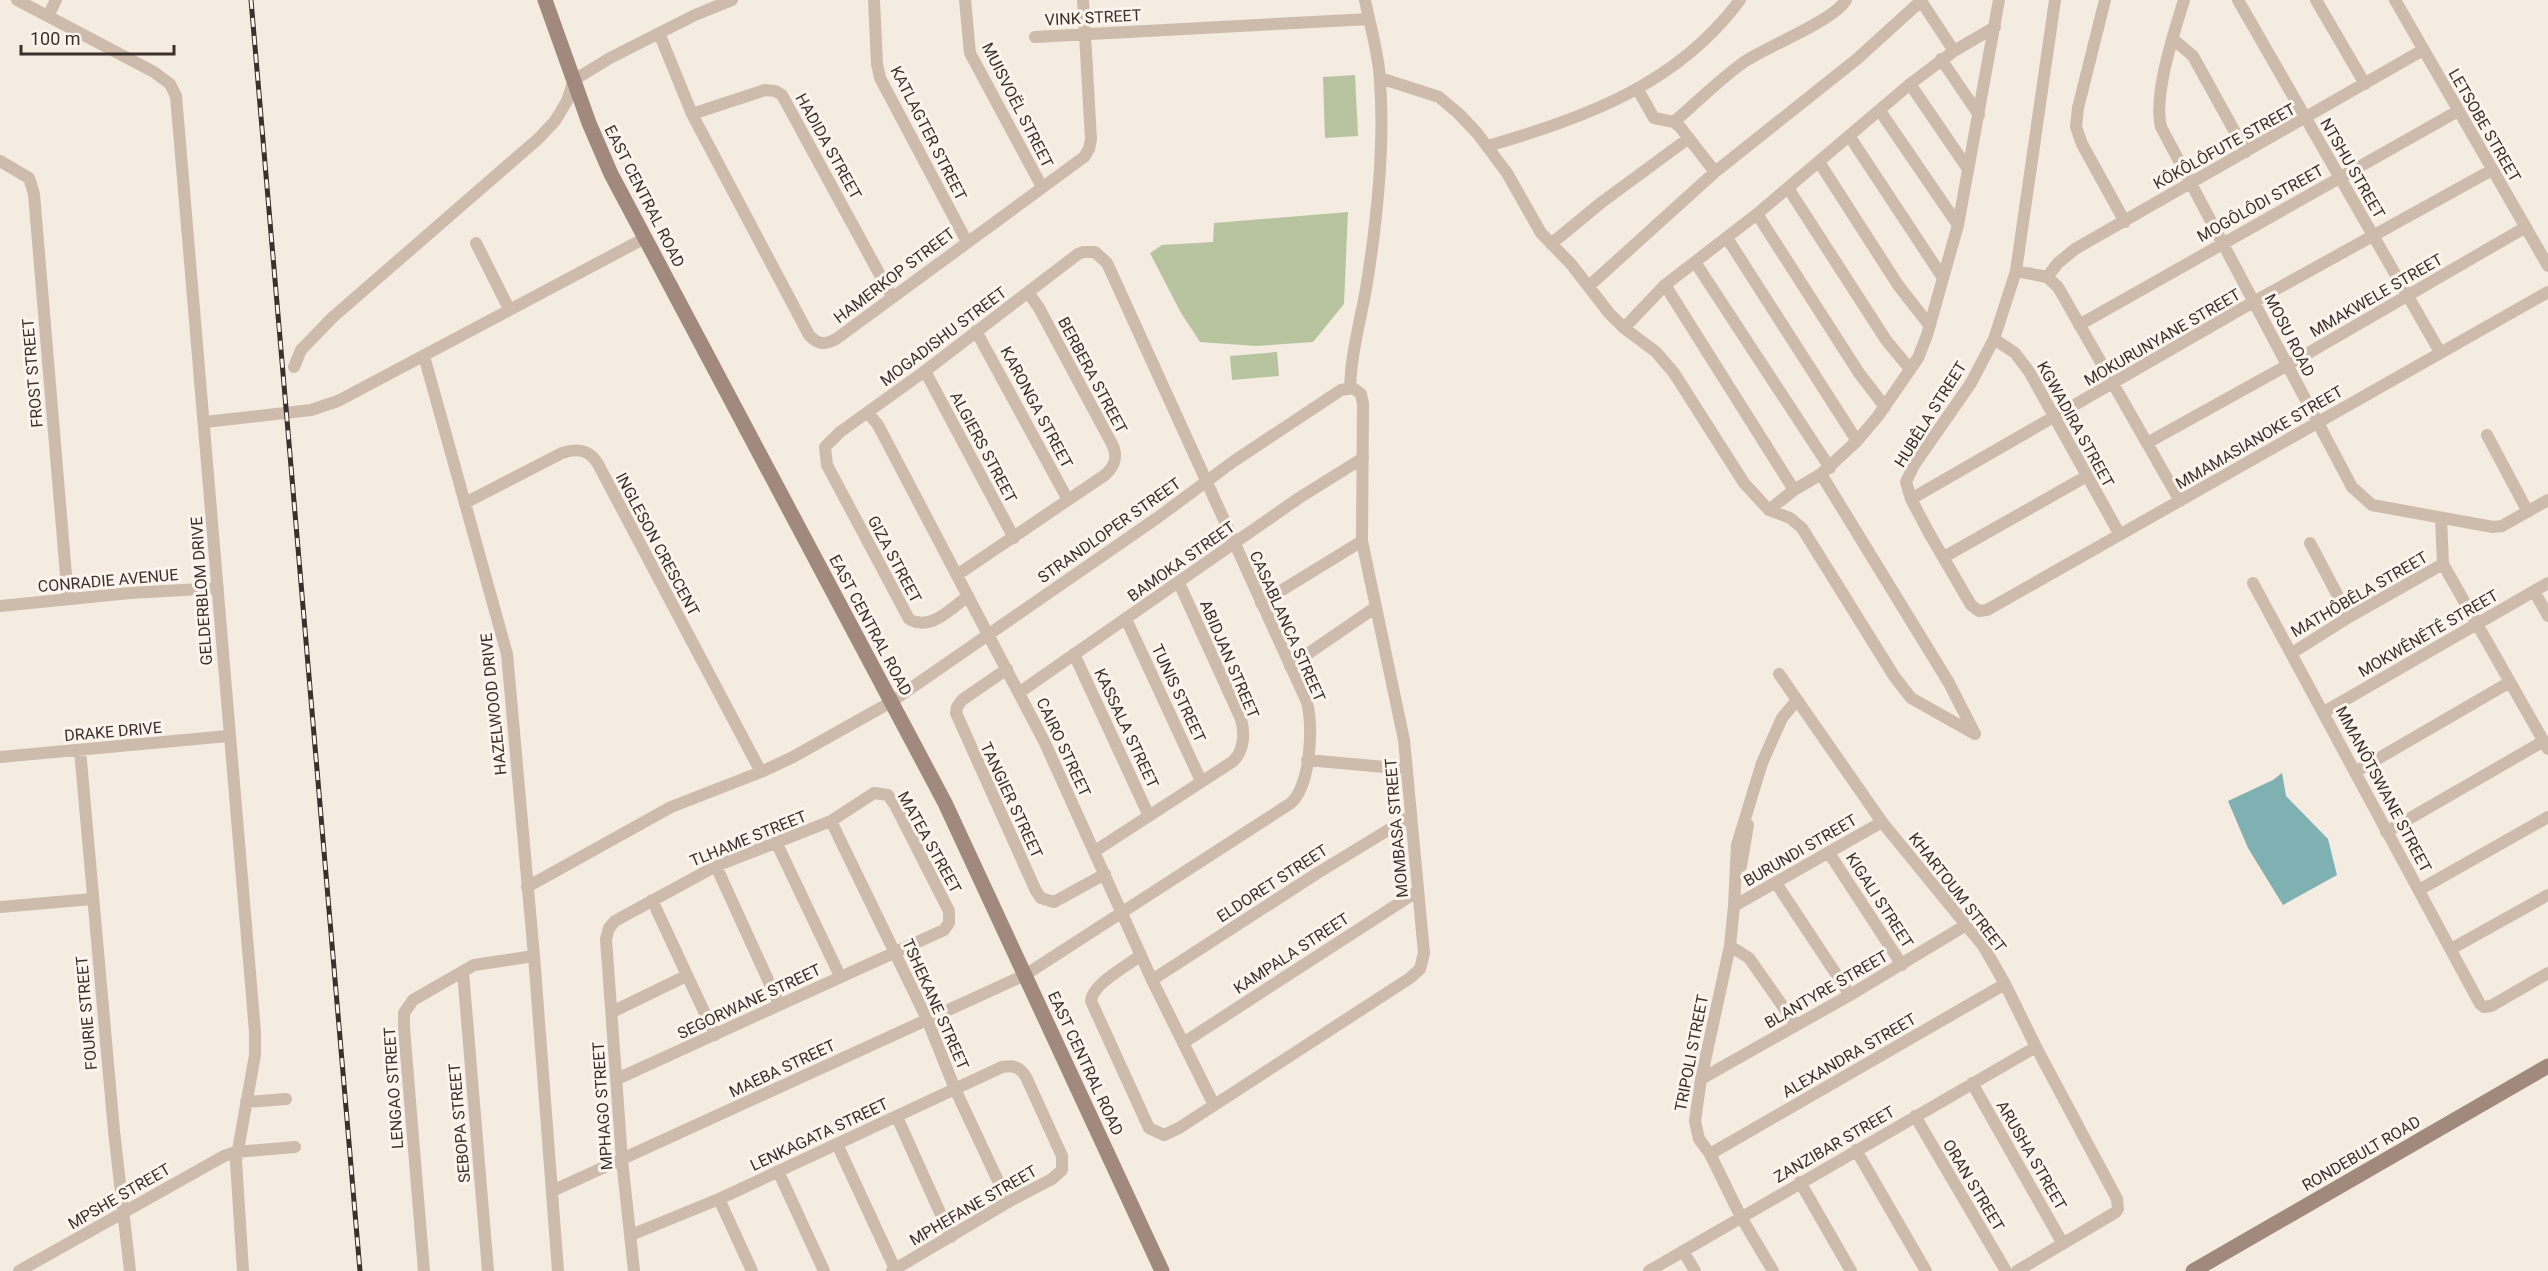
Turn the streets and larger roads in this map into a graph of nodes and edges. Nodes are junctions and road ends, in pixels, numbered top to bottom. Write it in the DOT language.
graph roads {
  1 [pos="17,0"];
  2 [pos="56,0"];
  3 [pos="544,0"];
  4 [pos="732,0"];
  5 [pos="874,0"];
  6 [pos="965,0"];
  7 [pos="1083,0"];
  8 [pos="1365,0"];
  9 [pos="1740,0"];
  10 [pos="1846,0"];
  11 [pos="1922,0"];
  12 [pos="1999,0"];
  13 [pos="2055,0"];
  14 [pos="2105,0"];
  15 [pos="2184,0"];
  16 [pos="2238,0"];
  17 [pos="2316,0"];
  18 [pos="2395,0"];
  19 [pos="48,16"];
  20 [pos="1369,19"];
  21 [pos="1995,27"];
  22 [pos="659,33"];
  23 [pos="1085,35"];
  24 [pos="1035,37"];
  25 [pos="2173,39"];
  26 [pos="2423,50"];
  27 [pos="1954,51"];
  28 [pos="1941,59"];
  29 [pos="1380,78"];
  30 [pos="574,80"];
  31 [pos="1910,84"];
  32 [pos="2365,84"];
  33 [pos="1638,90"];
  34 [pos="1880,111"];
  35 [pos="2458,111"];
  36 [pos="692,114"];
  37 [pos="1979,115"];
  38 [pos="2306,119"];
  39 [pos="1674,122"];
  40 [pos="1850,137"];
  41 [pos="1689,138"];
  42 [pos="1488,146"];
  43 [pos="2246,152"];
  44 [pos="0,161"];
  45 [pos="1819,162"];
  46 [pos="1968,169"];
  47 [pos="2492,170"];
  48 [pos="1715,172"];
  49 [pos="2341,177"];
  50 [pos="2190,184"];
  51 [pos="1042,187"];
  52 [pos="1788,188"];
  53 [pos="1757,214"];
  54 [pos="2125,222"];
  55 [pos="1959,225"];
  56 [pos="2526,227"];
  57 [pos="2374,237"];
  58 [pos="645,238"];
  59 [pos="1727,238"];
  60 [pos="967,242"];
  61 [pos="476,243"];
  62 [pos="2223,243"];
  63 [pos="1551,244"];
  64 [pos="1089,251"];
  65 [pos="1695,262"];
  66 [pos="2548,266"];
  67 [pos="2016,271"];
  68 [pos="2047,277"];
  69 [pos="1943,278"];
  70 [pos="1665,285"];
  71 [pos="1589,286"];
  72 [pos="1028,292"];
  73 [pos="2548,292"];
  74 [pos="2407,295"];
  75 [pos="891,297"];
  76 [pos="2255,302"];
  77 [pos="509,309"];
  78 [pos="2079,325"];
  79 [pos="1930,326"];
  80 [pos="1624,328"];
  81 [pos="976,331"];
  82 [pos="1994,339"];
  83 [pos="2440,352"];
  84 [pos="424,356"];
  85 [pos="2286,366"];
  86 [pos="294,368"];
  87 [pos="1910,369"];
  88 [pos="925,371"];
  89 [pos="2112,385"];
  90 [pos="1348,388"];
  91 [pos="1885,407"];
  92 [pos="868,413"];
  93 [pos="2054,418"];
  94 [pos="205,422"];
  95 [pos="2317,424"];
  96 [pos="2487,435"];
  97 [pos="1857,441"];
  98 [pos="2147,443"];
  99 [pos="824,453"];
  100 [pos="1363,459"];
  101 [pos="1825,471"];
  102 [pos="2087,476"];
  103 [pos="1206,482"];
  104 [pos="1794,490"];
  105 [pos="1911,499"];
  106 [pos="1068,500"];
  107 [pos="2548,500"];
  108 [pos="2180,501"];
  109 [pos="465,503"];
  110 [pos="1769,510"];
  111 [pos="2528,512"];
  112 [pos="2442,518"];
  113 [pos="2120,535"];
  114 [pos="1014,538"];
  115 [pos="1362,541"];
  116 [pos="2310,543"];
  117 [pos="1234,544"];
  118 [pos="1944,557"];
  119 [pos="2444,564"];
  120 [pos="957,575"];
  121 [pos="1179,583"];
  122 [pos="2253,583"];
  123 [pos="2548,583"];
  124 [pos="218,588"];
  125 [pos="2534,591"];
  126 [pos="968,596"];
  127 [pos="68,599"];
  128 [pos="1261,603"];
  129 [pos="0,606"];
  130 [pos="1376,607"];
  131 [pos="2548,616"];
  132 [pos="2349,617"];
  133 [pos="1126,619"];
  134 [pos="2477,623"];
  135 [pos="988,633"];
  136 [pos="2292,653"];
  137 [pos="1074,654"];
  138 [pos="1290,666"];
  139 [pos="1007,669"];
  140 [pos="1779,674"];
  141 [pos="2510,682"];
  142 [pos="1020,692"];
  143 [pos="1797,700"];
  144 [pos="891,702"];
  145 [pos="2324,712"];
  146 [pos="228,736"];
  147 [pos="2546,745"];
  148 [pos="80,750"];
  149 [pos="0,757"];
  150 [pos="1306,760"];
  151 [pos="1407,769"];
  152 [pos="761,772"];
  153 [pos="2355,772"];
  154 [pos="1202,781"];
  155 [pos="879,793"];
  156 [pos="1149,816"];
  157 [pos="1412,816"];
  158 [pos="2548,817"];
  159 [pos="831,821"];
  160 [pos="1882,822"];
  161 [pos="2386,832"];
  162 [pos="777,844"];
  163 [pos="1095,851"];
  164 [pos="1829,853"];
  165 [pos="716,866"];
  166 [pos="1105,874"];
  167 [pos="1776,883"];
  168 [pos="527,887"];
  169 [pos="2419,890"];
  170 [pos="1418,891"];
  171 [pos="2548,895"];
  172 [pos="92,899"];
  173 [pos="652,900"];
  174 [pos="1734,906"];
  175 [pos="0,907"];
  176 [pos="1123,912"];
  177 [pos="1966,925"];
  178 [pos="606,939"];
  179 [pos="1730,946"];
  180 [pos="2451,949"];
  181 [pos="896,953"];
  182 [pos="1141,955"];
  183 [pos="534,956"];
  184 [pos="1902,965"];
  185 [pos="463,972"];
  186 [pos="2548,973"];
  187 [pos="1025,975"];
  188 [pos="686,976"];
  189 [pos="840,976"];
  190 [pos="1152,980"];
  191 [pos="2005,984"];
  192 [pos="1850,995"];
  193 [pos="779,1004"];
  194 [pos="612,1012"];
  195 [pos="927,1019"];
  196 [pos="1796,1025"];
  197 [pos="715,1035"];
  198 [pos="1183,1043"];
  199 [pos="2036,1047"];
  200 [pos="2548,1066"];
  201 [pos="1701,1078"];
  202 [pos="617,1079"];
  203 [pos="1972,1083"];
  204 [pos="955,1089"];
  205 [pos="286,1099"];
  206 [pos="246,1102"];
  207 [pos="1214,1105"];
  208 [pos="1915,1116"];
  209 [pos="897,1117"];
  210 [pos="837,1144"];
  211 [pos="295,1147"];
  212 [pos="1856,1150"];
  213 [pos="236,1152"];
  214 [pos="1710,1154"];
  215 [pos="622,1160"];
  216 [pos="1064,1162"];
  217 [pos="778,1171"];
  218 [pos="1800,1182"];
  219 [pos="552,1191"];
  220 [pos="719,1199"];
  221 [pos="1008,1202"];
  222 [pos="123,1213"];
  223 [pos="1741,1217"];
  224 [pos="631,1235"];
  225 [pos="951,1237"];
  226 [pos="2063,1244"];
  227 [pos="1683,1251"];
  228 [pos="893,1270"];
  229 [pos="19,1271"];
  230 [pos="130,1271"];
  231 [pos="243,1271"];
  232 [pos="424,1271"];
  233 [pos="489,1271"];
  234 [pos="558,1271"];
  235 [pos="634,1271"];
  236 [pos="752,1271"];
  237 [pos="824,1271"];
  238 [pos="1162,1271"];
  239 [pos="1649,1271"];
  240 [pos="1695,1271"];
  241 [pos="1773,1271"];
  242 [pos="1851,1271"];
  243 [pos="1926,1271"];
  244 [pos="2006,1271"];
  245 [pos="2017,1271"];
  246 [pos="2193,1271"];
  1 -- 19 [label="street, GELDERBLOM DRIVE"];
  2 -- 19 [label="street"];
  3 -- 30 [label="street, EAST CENTRAL ROAD"];
  4 -- 22 [label="street"];
  5 -- 60 [label="street, KATLAGTER STREET"];
  6 -- 51 [label="street, MUISVOËL STREET"];
  7 -- 23 [label="street, HAMERKOP STREET"];
  8 -- 20 [label="street"];
  9 -- 33 [label="street"];
  10 -- 39 [label="street"];
  11 -- 27 [label="street"];
  11 -- 48 [label="street"];
  12 -- 21 [label="street"];
  13 -- 67 [label="street, HUBÊLA STREET"];
  14 -- 54 [label="street"];
  15 -- 25 [label="street, MOSU ROAD"];
  16 -- 38 [label="street, NTSHU STREET"];
  17 -- 32 [label="street"];
  18 -- 26 [label="street, LETSOBE STREET"];
  19 -- 94 [label="street, GELDERBLOM DRIVE"];
  20 -- 23 [label="street, VINK STREET"];
  20 -- 29 [label="street"];
  21 -- 27 [label="street"];
  21 -- 37 [label="street"];
  22 -- 30 [label="street"];
  22 -- 36 [label="street, HAMERKOP STREET"];
  23 -- 24 [label="street, VINK STREET"];
  23 -- 51 [label="street, HAMERKOP STREET"];
  25 -- 43 [label="street"];
  25 -- 50 [label="street, MOSU ROAD"];
  26 -- 32 [label="street, KÔKÔLÔFUTE STREET"];
  26 -- 35 [label="street, LETSOBE STREET"];
  27 -- 28 [label="street"];
  28 -- 31 [label="street"];
  28 -- 37 [label="street"];
  29 -- 42 [label="street"];
  29 -- 90 [label="street"];
  30 -- 58 [label="street, EAST CENTRAL ROAD"];
  30 -- 86 [label="street"];
  31 -- 34 [label="street"];
  31 -- 46 [label="street"];
  32 -- 38 [label="street, KÔKÔLÔFUTE STREET"];
  33 -- 39 [label="street"];
  33 -- 42 [label="street"];
  34 -- 40 [label="street"];
  34 -- 55 [label="street"];
  35 -- 47 [label="street, LETSOBE STREET"];
  35 -- 49 [label="street, MOGÔLÔDI STREET"];
  36 -- 75 [label="street, HADIDA STREET"];
  36 -- 75 [label="street, HAMERKOP STREET"];
  37 -- 46 [label="street"];
  38 -- 43 [label="street, KÔKÔLÔFUTE STREET"];
  38 -- 49 [label="street, NTSHU STREET"];
  39 -- 41 [label="street"];
  40 -- 45 [label="street"];
  40 -- 69 [label="street"];
  41 -- 48 [label="street"];
  41 -- 63 [label="street"];
  42 -- 63 [label="street"];
  43 -- 50 [label="street, KÔKÔLÔFUTE STREET"];
  44 -- 127 [label="street, FROST STREET"];
  45 -- 52 [label="street"];
  45 -- 79 [label="street"];
  46 -- 55 [label="street"];
  47 -- 56 [label="street, LETSOBE STREET"];
  47 -- 57 [label="street, MOKURUNYANE STREET"];
  48 -- 71 [label="street"];
  49 -- 57 [label="street, NTSHU STREET"];
  49 -- 62 [label="street, MOGÔLÔDI STREET"];
  50 -- 54 [label="street, KÔKÔLÔFUTE STREET"];
  50 -- 62 [label="street, MOSU ROAD"];
  51 -- 60 [label="street, HAMERKOP STREET"];
  52 -- 53 [label="street"];
  52 -- 87 [label="street"];
  53 -- 59 [label="street"];
  53 -- 91 [label="street"];
  54 -- 68 [label="street, KÔKÔLÔFUTE STREET"];
  55 -- 69 [label="street"];
  56 -- 66 [label="street, LETSOBE STREET"];
  56 -- 74 [label="street, MMAKWELE STREET"];
  57 -- 74 [label="street, NTSHU STREET"];
  57 -- 76 [label="street, MOKURUNYANE STREET"];
  58 -- 77 [label="street"];
  58 -- 144 [label="street, EAST CENTRAL ROAD"];
  59 -- 65 [label="street"];
  59 -- 97 [label="street"];
  60 -- 75 [label="street, HAMERKOP STREET"];
  61 -- 77 [label="street"];
  62 -- 76 [label="street, MOSU ROAD"];
  62 -- 78 [label="street, MOGÔLÔDI STREET"];
  63 -- 71 [label="street"];
  64 -- 72 [label="street, MOGADISHU STREET"];
  64 -- 103 [label="street, CASABLANCA STREET"];
  65 -- 70 [label="street"];
  65 -- 101 [label="street"];
  67 -- 68 [label="street"];
  67 -- 82 [label="street, HUBÊLA STREET"];
  68 -- 78 [label="street"];
  69 -- 79 [label="street"];
  70 -- 80 [label="street"];
  70 -- 104 [label="street"];
  71 -- 80 [label="street"];
  72 -- 81 [label="street, MOGADISHU STREET"];
  72 -- 106 [label="street, BERBERA STREET"];
  73 -- 83 [label="street, MMAMASIANOKE STREET"];
  74 -- 83 [label="street, NTSHU STREET"];
  74 -- 85 [label="street, MMAKWELE STREET"];
  76 -- 85 [label="street, MOSU ROAD"];
  76 -- 89 [label="street, MOKURUNYANE STREET"];
  77 -- 84 [label="street"];
  78 -- 89 [label="street"];
  79 -- 87 [label="street"];
  80 -- 110 [label="street"];
  81 -- 88 [label="street, MOGADISHU STREET"];
  81 -- 106 [label="street, KARONGA STREET"];
  82 -- 93 [label="street, KGWADIRA STREET"];
  82 -- 105 [label="street, HUBÊLA STREET"];
  83 -- 95 [label="street, MMAMASIANOKE STREET"];
  84 -- 94 [label="street"];
  84 -- 109 [label="street, HAZELWOOD DRIVE"];
  85 -- 95 [label="street, MOSU ROAD"];
  85 -- 98 [label="street, MMAKWELE STREET"];
  87 -- 91 [label="street"];
  88 -- 92 [label="street, MOGADISHU STREET"];
  88 -- 114 [label="street, ALGIERS STREET"];
  89 -- 93 [label="street, MOKURUNYANE STREET"];
  89 -- 98 [label="street"];
  90 -- 100 [label="street, MOMBASA STREET"];
  90 -- 103 [label="street, STRANDLOPER STREET"];
  91 -- 97 [label="street"];
  92 -- 99 [label="street, MOGADISHU STREET"];
  92 -- 120 [label="street, CAIRO STREET"];
  93 -- 102 [label="street, KGWADIRA STREET"];
  93 -- 105 [label="street, MOKURUNYANE STREET"];
  94 -- 124 [label="street, GELDERBLOM DRIVE"];
  95 -- 108 [label="street, MMAMASIANOKE STREET"];
  95 -- 112 [label="street, MOSU ROAD"];
  96 -- 111 [label="street"];
  97 -- 101 [label="street"];
  98 -- 108 [label="street"];
  99 -- 126 [label="street, GIZA STREET"];
  100 -- 115 [label="street, MOMBASA STREET"];
  100 -- 117 [label="street, BAMOKA STREET"];
  101 -- 104 [label="street"];
  101 -- 110 [label="street"];
  102 -- 113 [label="street, KGWADIRA STREET"];
  102 -- 118 [label="street"];
  103 -- 117 [label="street, CASABLANCA STREET"];
  103 -- 135 [label="street, STRANDLOPER STREET"];
  104 -- 110 [label="street"];
  105 -- 118 [label="street"];
  106 -- 114 [label="street, BERBERA STREET"];
  107 -- 111 [label="street, MOSU ROAD"];
  108 -- 113 [label="street, MMAMASIANOKE STREET"];
  109 -- 152 [label="street, INGLESON CRESCENT"];
  109 -- 168 [label="street, HAZELWOOD DRIVE"];
  111 -- 112 [label="street, MOSU ROAD"];
  112 -- 119 [label="street"];
  113 -- 118 [label="street, MMAMASIANOKE STREET"];
  114 -- 120 [label="street, BERBERA STREET"];
  115 -- 128 [label="street"];
  115 -- 130 [label="street, MOMBASA STREET"];
  116 -- 132 [label="street"];
  117 -- 121 [label="street, BAMOKA STREET"];
  117 -- 128 [label="street, CASABLANCA STREET"];
  119 -- 132 [label="street, MATHÔBÊLA STREET"];
  119 -- 134 [label="street"];
  120 -- 126 [label="street, CAIRO STREET"];
  121 -- 133 [label="street, BAMOKA STREET"];
  121 -- 154 [label="street, ABIDJAN STREET"];
  122 -- 136 [label="street, MMANÔTSWANE STREET"];
  123 -- 125 [label="street, MOKWÊNÊTÊ STREET"];
  124 -- 127 [label="street, CONRADIE AVENUE"];
  124 -- 146 [label="street, GELDERBLOM DRIVE"];
  125 -- 131 [label="street"];
  125 -- 134 [label="street, MOKWÊNÊTÊ STREET"];
  126 -- 135 [label="street, CAIRO STREET"];
  127 -- 129 [label="street, CONRADIE AVENUE"];
  128 -- 138 [label="street, CASABLANCA STREET"];
  130 -- 138 [label="street"];
  130 -- 151 [label="street, MOMBASA STREET"];
  132 -- 136 [label="street, MATHÔBÊLA STREET"];
  133 -- 137 [label="street, BAMOKA STREET"];
  133 -- 154 [label="street, TUNIS STREET"];
  134 -- 141 [label="street"];
  134 -- 145 [label="street, MOKWÊNÊTÊ STREET"];
  135 -- 139 [label="street, CAIRO STREET"];
  135 -- 144 [label="street, STRANDLOPER STREET"];
  136 -- 145 [label="street, MMANÔTSWANE STREET"];
  137 -- 142 [label="street, BAMOKA STREET"];
  137 -- 156 [label="street, KASSALA STREET"];
  138 -- 150 [label="street, CASABLANCA STREET"];
  139 -- 142 [label="street, CAIRO STREET"];
  139 -- 166 [label="street, TANGIER STREET"];
  140 -- 143 [label="street, KHARTOUM STREET"];
  141 -- 147 [label="street"];
  141 -- 153 [label="street"];
  142 -- 163 [label="street, CAIRO STREET"];
  143 -- 160 [label="street, KHARTOUM STREET"];
  143 -- 174 [label="street, TRIPOLI STREET"];
  144 -- 152 [label="street"];
  144 -- 187 [label="street, EAST CENTRAL ROAD"];
  145 -- 153 [label="street, MMANÔTSWANE STREET"];
  146 -- 148 [label="street, DRAKE DRIVE"];
  146 -- 206 [label="street, GELDERBLOM DRIVE"];
  147 -- 161 [label="street"];
  148 -- 149 [label="street, DRAKE DRIVE"];
  148 -- 172 [label="street, FOURIE STREET"];
  150 -- 151 [label="street"];
  150 -- 176 [label="street, CASABLANCA STREET"];
  151 -- 157 [label="street, MOMBASA STREET"];
  152 -- 168 [label="street"];
  153 -- 161 [label="street, MMANÔTSWANE STREET"];
  154 -- 156 [label="street, ABIDJAN STREET"];
  155 -- 159 [label="street, TLHAME STREET"];
  155 -- 181 [label="street, MATEA STREET"];
  156 -- 163 [label="street, ABIDJAN STREET"];
  157 -- 170 [label="street, MOMBASA STREET"];
  157 -- 190 [label="street, ELDORET STREET"];
  158 -- 169 [label="street"];
  159 -- 162 [label="street, TLHAME STREET"];
  159 -- 181 [label="street, TSHEKANE STREET"];
  160 -- 164 [label="street, BURUNDI STREET"];
  160 -- 177 [label="street, KHARTOUM STREET"];
  161 -- 169 [label="street, MMANÔTSWANE STREET"];
  162 -- 165 [label="street, TLHAME STREET"];
  162 -- 189 [label="street"];
  163 -- 166 [label="street, CAIRO STREET"];
  164 -- 167 [label="street, BURUNDI STREET"];
  164 -- 184 [label="street, KIGALI STREET"];
  165 -- 173 [label="street, TLHAME STREET"];
  165 -- 193 [label="street"];
  166 -- 176 [label="street, CAIRO STREET"];
  167 -- 174 [label="street, BURUNDI STREET"];
  167 -- 192 [label="street"];
  168 -- 183 [label="street, HAZELWOOD DRIVE"];
  169 -- 180 [label="street, MMANÔTSWANE STREET"];
  170 -- 198 [label="street, KAMPALA STREET"];
  170 -- 207 [label="street, MOMBASA STREET"];
  171 -- 180 [label="street"];
  172 -- 175 [label="street"];
  172 -- 222 [label="street, FOURIE STREET"];
  173 -- 178 [label="street, TLHAME STREET"];
  173 -- 188 [label="street"];
  174 -- 179 [label="street, TRIPOLI STREET"];
  176 -- 182 [label="street, CAIRO STREET"];
  176 -- 187 [label="street, CASABLANCA STREET"];
  177 -- 184 [label="street, BLANTYRE STREET"];
  177 -- 191 [label="street, KHARTOUM STREET"];
  178 -- 194 [label="street, MPHAGO STREET"];
  179 -- 196 [label="street"];
  179 -- 201 [label="street, TRIPOLI STREET"];
  180 -- 186 [label="street, MMANÔTSWANE STREET"];
  181 -- 189 [label="street, SEGORWANE STREET"];
  181 -- 195 [label="street, TSHEKANE STREET"];
  182 -- 190 [label="street, CAIRO STREET"];
  182 -- 207 [label="street, MOMBASA STREET"];
  183 -- 185 [label="street, LENGAO STREET"];
  183 -- 219 [label="street, HAZELWOOD DRIVE"];
  184 -- 192 [label="street, BLANTYRE STREET"];
  185 -- 232 [label="street, LENGAO STREET"];
  185 -- 233 [label="street, SEBOPA STREET"];
  187 -- 195 [label="street, MAEBA STREET"];
  187 -- 238 [label="street, EAST CENTRAL ROAD"];
  188 -- 194 [label="street"];
  188 -- 197 [label="street"];
  189 -- 193 [label="street, SEGORWANE STREET"];
  190 -- 198 [label="street, CAIRO STREET"];
  191 -- 199 [label="street, KHARTOUM STREET"];
  191 -- 214 [label="street, ALEXANDRA STREET"];
  192 -- 196 [label="street, BLANTYRE STREET"];
  193 -- 197 [label="street, SEGORWANE STREET"];
  194 -- 202 [label="street, MPHAGO STREET"];
  195 -- 204 [label="street, TSHEKANE STREET"];
  195 -- 215 [label="street, MAEBA STREET"];
  196 -- 201 [label="street, BLANTYRE STREET"];
  197 -- 202 [label="street, SEGORWANE STREET"];
  198 -- 207 [label="street, CAIRO STREET"];
  199 -- 203 [label="street, ZANZIBAR STREET"];
  199 -- 226 [label="street, KHARTOUM STREET"];
  200 -- 246 [label="street, RONDEBULT ROAD"];
  201 -- 214 [label="street, TRIPOLI STREET"];
  202 -- 215 [label="street, MPHAGO STREET"];
  203 -- 208 [label="street, ZANZIBAR STREET"];
  203 -- 226 [label="street, ARUSHA STREET"];
  204 -- 209 [label="street, LENKAGATA STREET"];
  204 -- 216 [label="street, LENKAGATA STREET"];
  204 -- 221 [label="street, TSHEKANE STREET"];
  205 -- 206 [label="street"];
  206 -- 213 [label="street, GELDERBLOM DRIVE"];
  208 -- 212 [label="street, ZANZIBAR STREET"];
  208 -- 244 [label="street, ORAN STREET"];
  209 -- 210 [label="street, LENKAGATA STREET"];
  209 -- 225 [label="street"];
  210 -- 217 [label="street, LENKAGATA STREET"];
  210 -- 228 [label="street"];
  211 -- 213 [label="street, MPSHE STREET"];
  212 -- 218 [label="street, ZANZIBAR STREET"];
  212 -- 243 [label="street"];
  213 -- 222 [label="street, MPSHE STREET"];
  213 -- 231 [label="street, GELDERBLOM DRIVE"];
  214 -- 223 [label="street, TRIPOLI STREET"];
  215 -- 219 [label="street, MAEBA STREET"];
  215 -- 224 [label="street, MPHAGO STREET"];
  216 -- 221 [label="street, MPHEFANE STREET"];
  217 -- 220 [label="street, LENKAGATA STREET"];
  217 -- 237 [label="street"];
  218 -- 223 [label="street, ZANZIBAR STREET"];
  218 -- 242 [label="street"];
  219 -- 234 [label="street, HAZELWOOD DRIVE"];
  220 -- 224 [label="street, LENKAGATA STREET"];
  220 -- 236 [label="street"];
  221 -- 225 [label="street, MPHEFANE STREET"];
  222 -- 229 [label="street, MPSHE STREET"];
  222 -- 230 [label="street, FOURIE STREET"];
  223 -- 227 [label="street, ZANZIBAR STREET"];
  223 -- 241 [label="street, TRIPOLI STREET"];
  224 -- 235 [label="street, MPHAGO STREET"];
  225 -- 228 [label="street, MPHEFANE STREET"];
  226 -- 245 [label="street"];
  227 -- 239 [label="street, ZANZIBAR STREET"];
  227 -- 240 [label="street"];
}
